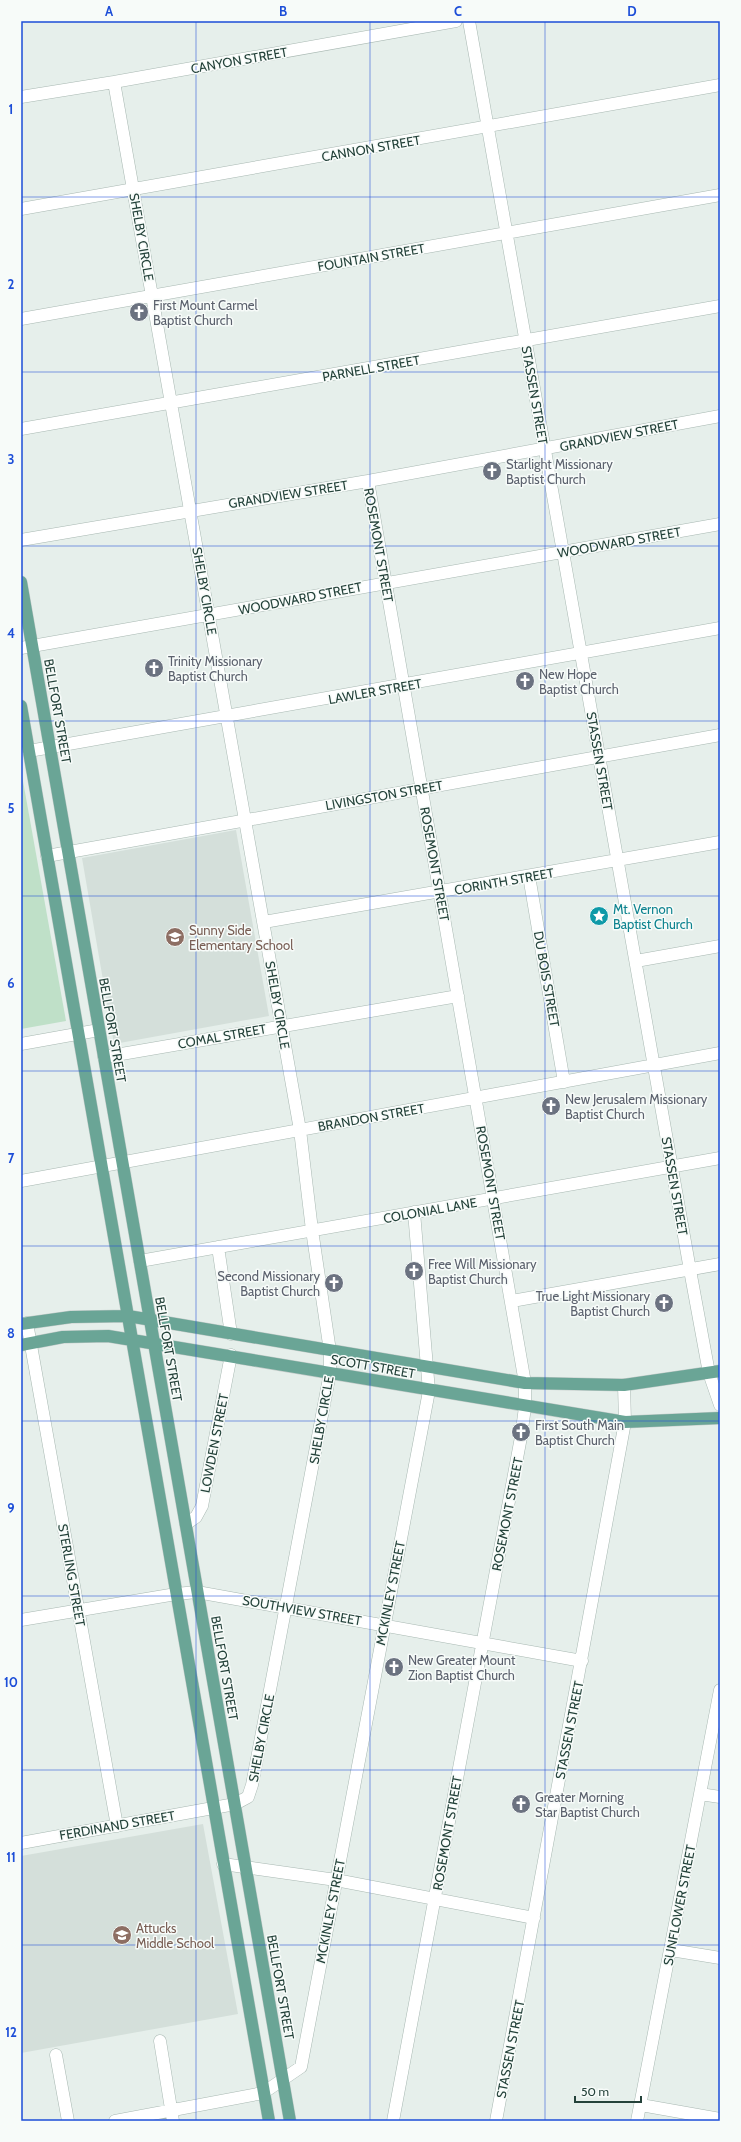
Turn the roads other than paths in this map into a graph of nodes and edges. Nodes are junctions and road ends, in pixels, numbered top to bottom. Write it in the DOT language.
graph roads {
  1 [pos="456,21"];
  2 [pos="469,21"];
  3 [pos="114,82"];
  4 [pos="720,85"];
  5 [pos="21,97"];
  6 [pos="488,127"];
  7 [pos="133,189"];
  8 [pos="720,195"];
  9 [pos="21,209"];
  10 [pos="506,233"];
  11 [pos="152,295"];
  12 [pos="720,306"];
  13 [pos="21,319"];
  14 [pos="526,341"];
  15 [pos="171,402"];
  16 [pos="720,416"];
  17 [pos="21,429"];
  18 [pos="545,449"];
  19 [pos="368,481"];
  20 [pos="191,510"];
  21 [pos="720,524"];
  22 [pos="21,540"];
  23 [pos="563,552"];
  24 [pos="21,582"];
  25 [pos="386,582"];
  26 [pos="210,615"];
  27 [pos="720,628"];
  28 [pos="27,646"];
  29 [pos="581,654"];
  30 [pos="403,686"];
  31 [pos="21,706"];
  32 [pos="228,717"];
  33 [pos="720,735"];
  34 [pos="50,748"];
  35 [pos="29,751"];
  36 [pos="599,757"];
  37 [pos="421,788"];
  38 [pos="246,819"];
  39 [pos="720,842"];
  40 [pos="67,852"];
  41 [pos="47,856"];
  42 [pos="618,860"];
  43 [pos="530,876"];
  44 [pos="440,892"];
  45 [pos="264,922"];
  46 [pos="720,946"];
  47 [pos="636,961"];
  48 [pos="458,996"];
  49 [pos="282,1026"];
  50 [pos="99,1030"];
  51 [pos="78,1034"];
  52 [pos="21,1044"];
  53 [pos="720,1053"];
  54 [pos="104,1057"];
  55 [pos="654,1065"];
  56 [pos="564,1082"];
  57 [pos="476,1098"];
  58 [pos="300,1130"];
  59 [pos="720,1158"];
  60 [pos="122,1161"];
  61 [pos="101,1165"];
  62 [pos="672,1166"];
  63 [pos="21,1181"];
  64 [pos="494,1198"];
  65 [pos="414,1212"];
  66 [pos="312,1230"];
  67 [pos="218,1248"];
  68 [pos="140,1261"];
  69 [pos="720,1264"];
  70 [pos="690,1270"];
  71 [pos="512,1301"];
  72 [pos="128,1316"];
  73 [pos="150,1320"];
  74 [pos="24,1324"];
  75 [pos="231,1334"];
  76 [pos="132,1338"];
  77 [pos="153,1342"];
  78 [pos="26,1345"];
  79 [pos="330,1351"];
  80 [pos="231,1355"];
  81 [pos="426,1366"];
  82 [pos="715,1372"];
  83 [pos="330,1373"];
  84 [pos="525,1383"];
  85 [pos="624,1385"];
  86 [pos="429,1391"];
  87 [pos="720,1405"];
  88 [pos="525,1407"];
  89 [pos="720,1418"];
  90 [pos="625,1422"];
  91 [pos="179,1488"];
  92 [pos="158,1491"];
  93 [pos="186,1524"];
  94 [pos="197,1592"];
  95 [pos="176,1594"];
  96 [pos="286,1607"];
  97 [pos="78,1610"];
  98 [pos="21,1620"];
  99 [pos="384,1624"];
  100 [pos="482,1642"];
  101 [pos="582,1661"];
  102 [pos="720,1690"];
  103 [pos="216,1698"];
  104 [pos="195,1702"];
  105 [pos="700,1794"];
  106 [pos="720,1797"];
  107 [pos="235,1804"];
  108 [pos="214,1808"];
  109 [pos="117,1826"];
  110 [pos="21,1843"];
  111 [pos="223,1864"];
  112 [pos="245,1867"];
  113 [pos="336,1880"];
  114 [pos="435,1900"];
  115 [pos="534,1918"];
  116 [pos="671,1950"];
  117 [pos="720,1958"];
  118 [pos="264,1980"];
  119 [pos="244,1984"];
  120 [pos="160,2041"];
  121 [pos="56,2055"];
  122 [pos="283,2080"];
  123 [pos="264,2093"];
  124 [pos="640,2105"];
  125 [pos="172,2116"];
  126 [pos="720,2119"];
  127 [pos="68,2121"];
  128 [pos="115,2121"];
  129 [pos="269,2121"];
  130 [pos="290,2121"];
  131 [pos="393,2121"];
  132 [pos="496,2121"];
  133 [pos="637,2121"];
  1 -- 3 [label="street, CANYON STREET"];
  2 -- 6 [label="street, STASSEN STREET"];
  3 -- 5 [label="street, CANYON STREET"];
  3 -- 7 [label="street, SHELBY CIRCLE"];
  4 -- 6 [label="street, CANNON STREET"];
  6 -- 7 [label="street, CANNON STREET"];
  6 -- 10 [label="street, STASSEN STREET"];
  7 -- 9 [label="street, CANNON STREET"];
  7 -- 11 [label="street, SHELBY CIRCLE"];
  8 -- 10 [label="street, FOUNTAIN STREET"];
  10 -- 11 [label="street, FOUNTAIN STREET"];
  10 -- 14 [label="street, STASSEN STREET"];
  11 -- 13 [label="street, FOUNTAIN STREET"];
  11 -- 15 [label="street, SHELBY CIRCLE"];
  12 -- 14 [label="street, PARNELL STREET"];
  14 -- 15 [label="street, PARNELL STREET"];
  14 -- 18 [label="street, STASSEN STREET"];
  15 -- 17 [label="street, PARNELL STREET"];
  15 -- 20 [label="street, SHELBY CIRCLE"];
  16 -- 18 [label="street, GRANDVIEW STREET"];
  18 -- 19 [label="street, GRANDVIEW STREET"];
  18 -- 23 [label="street, STASSEN STREET"];
  19 -- 20 [label="street, GRANDVIEW STREET"];
  19 -- 25 [label="street, ROSEMONT STREET"];
  20 -- 22 [label="street, GRANDVIEW STREET"];
  20 -- 26 [label="street, SHELBY CIRCLE"];
  21 -- 23 [label="street, WOODWARD STREET"];
  23 -- 25 [label="street, WOODWARD STREET"];
  23 -- 29 [label="street, STASSEN STREET"];
  24 -- 28 [label="main road, BELLFORT STREET"];
  25 -- 26 [label="street, WOODWARD STREET"];
  25 -- 30 [label="street, ROSEMONT STREET"];
  26 -- 28 [label="street, WOODWARD STREET"];
  26 -- 32 [label="street, SHELBY CIRCLE"];
  27 -- 29 [label="street, LAWLER STREET"];
  28 -- 34 [label="main road, BELLFORT STREET"];
  29 -- 30 [label="street, LAWLER STREET"];
  29 -- 36 [label="street, STASSEN STREET"];
  30 -- 32 [label="street, LAWLER STREET"];
  30 -- 37 [label="street, ROSEMONT STREET"];
  31 -- 35 [label="main road"];
  32 -- 34 [label="street, LAWLER STREET"];
  32 -- 38 [label="street, SHELBY CIRCLE"];
  33 -- 36 [label="street, LIVINGSTON STREET"];
  34 -- 35 [label="street, LAWLER STREET"];
  34 -- 40 [label="main road, BELLFORT STREET"];
  35 -- 41 [label="main road"];
  36 -- 37 [label="street, LIVINGSTON STREET"];
  36 -- 42 [label="street, STASSEN STREET"];
  37 -- 38 [label="street, LIVINGSTON STREET"];
  37 -- 44 [label="street, ROSEMONT STREET"];
  38 -- 40 [label="street, LIVINGSTON STREET"];
  38 -- 45 [label="street, SHELBY CIRCLE"];
  39 -- 42 [label="street, CORINTH STREET"];
  40 -- 41 [label="street, LIVINGSTON STREET"];
  40 -- 50 [label="main road, BELLFORT STREET"];
  41 -- 51 [label="main road"];
  42 -- 43 [label="street, CORINTH STREET"];
  42 -- 47 [label="street, STASSEN STREET"];
  43 -- 44 [label="street, CORINTH STREET"];
  43 -- 56 [label="street, DU BOIS STREET"];
  44 -- 45 [label="street, CORINTH STREET"];
  44 -- 48 [label="street, ROSEMONT STREET"];
  45 -- 49 [label="street, SHELBY CIRCLE"];
  46 -- 47 [label="street"];
  47 -- 55 [label="street, STASSEN STREET"];
  48 -- 49 [label="street, COMAL STREET"];
  48 -- 57 [label="street, ROSEMONT STREET"];
  49 -- 54 [label="street, COMAL STREET"];
  49 -- 58 [label="street, SHELBY CIRCLE"];
  50 -- 51 [label="street"];
  50 -- 54 [label="main road, BELLFORT STREET"];
  51 -- 52 [label="street"];
  51 -- 61 [label="main road"];
  53 -- 55 [label="street, BRANDON STREET"];
  54 -- 60 [label="main road, BELLFORT STREET"];
  55 -- 56 [label="street, BRANDON STREET"];
  55 -- 62 [label="street, STASSEN STREET"];
  56 -- 57 [label="street, BRANDON STREET"];
  57 -- 58 [label="street, BRANDON STREET"];
  57 -- 64 [label="street, ROSEMONT STREET"];
  58 -- 60 [label="street, BRANDON STREET"];
  58 -- 66 [label="street, SHELBY CIRCLE"];
  59 -- 62 [label="street, COLONIAL LANE"];
  60 -- 61 [label="street, BRANDON STREET"];
  60 -- 68 [label="main road, BELLFORT STREET"];
  61 -- 63 [label="street, BRANDON STREET"];
  61 -- 72 [label="main road"];
  62 -- 64 [label="street, COLONIAL LANE"];
  62 -- 70 [label="street, STASSEN STREET"];
  64 -- 65 [label="street, COLONIAL LANE"];
  64 -- 71 [label="street, ROSEMONT STREET"];
  65 -- 66 [label="street, COLONIAL LANE"];
  65 -- 81 [label="street, MCKINLEY STREET"];
  66 -- 67 [label="street, COLONIAL LANE"];
  66 -- 79 [label="street, SHELBY CIRCLE"];
  67 -- 68 [label="street, COLONIAL LANE"];
  67 -- 75 [label="street"];
  68 -- 73 [label="main road, BELLFORT STREET"];
  69 -- 70 [label="street"];
  70 -- 71 [label="street"];
  70 -- 82 [label="street, STASSEN STREET"];
  71 -- 84 [label="street, ROSEMONT STREET"];
  72 -- 73 [label="main road, SCOTT STREET"];
  72 -- 74 [label="main road, SCOTT STREET"];
  72 -- 76 [label="main road"];
  73 -- 75 [label="main road, SCOTT STREET"];
  73 -- 77 [label="main road, BELLFORT STREET"];
  74 -- 78 [label="street, STERLING STREET"];
  75 -- 79 [label="main road, SCOTT STREET"];
  76 -- 77 [label="main road, SCOTT STREET"];
  76 -- 78 [label="main road, SCOTT STREET"];
  76 -- 92 [label="main road"];
  77 -- 80 [label="main road, SCOTT STREET"];
  77 -- 91 [label="main road, BELLFORT STREET"];
  78 -- 97 [label="street, STERLING STREET"];
  79 -- 81 [label="main road, SCOTT STREET"];
  79 -- 83 [label="street, SHELBY CIRCLE"];
  80 -- 83 [label="main road, SCOTT STREET"];
  80 -- 93 [label="street, LOWDEN STREET"];
  81 -- 84 [label="main road, SCOTT STREET"];
  81 -- 86 [label="street, MCKINLEY STREET"];
  82 -- 85 [label="main road, SCOTT STREET"];
  82 -- 87 [label="street, STASSEN STREET"];
  83 -- 86 [label="main road, SCOTT STREET"];
  83 -- 96 [label="street, SHELBY CIRCLE"];
  84 -- 85 [label="main road, SCOTT STREET"];
  84 -- 88 [label="street, ROSEMONT STREET"];
  85 -- 90 [label="street, STASSEN STREET"];
  86 -- 88 [label="main road, SCOTT STREET"];
  86 -- 99 [label="street, MCKINLEY STREET"];
  88 -- 90 [label="main road, SCOTT STREET"];
  88 -- 100 [label="street, ROSEMONT STREET"];
  89 -- 90 [label="main road, SCOTT STREET"];
  90 -- 101 [label="street, STASSEN STREET"];
  91 -- 92 [label="main road"];
  91 -- 93 [label="main road, BELLFORT STREET"];
  92 -- 95 [label="main road"];
  93 -- 94 [label="main road, BELLFORT STREET"];
  94 -- 95 [label="street, SOUTHVIEW STREET"];
  94 -- 96 [label="street, SOUTHVIEW STREET"];
  94 -- 103 [label="main road, BELLFORT STREET"];
  95 -- 97 [label="street, SOUTHVIEW STREET"];
  95 -- 104 [label="main road"];
  96 -- 99 [label="street, SOUTHVIEW STREET"];
  96 -- 107 [label="street, SHELBY CIRCLE"];
  97 -- 98 [label="street, SOUTHVIEW STREET"];
  97 -- 109 [label="street, STERLING STREET"];
  99 -- 100 [label="street, SOUTHVIEW STREET"];
  99 -- 113 [label="street, MCKINLEY STREET"];
  100 -- 101 [label="street, SOUTHVIEW STREET"];
  100 -- 114 [label="street, ROSEMONT STREET"];
  101 -- 115 [label="street, STASSEN STREET"];
  102 -- 105 [label="street, SUNFLOWER STREET"];
  103 -- 104 [label="main road"];
  103 -- 107 [label="main road, BELLFORT STREET"];
  104 -- 108 [label="main road"];
  105 -- 106 [label="street"];
  105 -- 116 [label="street, SUNFLOWER STREET"];
  107 -- 108 [label="street, SHELBY CIRCLE"];
  107 -- 112 [label="main road, BELLFORT STREET"];
  108 -- 109 [label="street, FERDINAND STREET"];
  108 -- 111 [label="main road"];
  109 -- 110 [label="street, FERDINAND STREET"];
  111 -- 112 [label="street"];
  111 -- 119 [label="main road"];
  112 -- 113 [label="street"];
  112 -- 118 [label="main road, BELLFORT STREET"];
  113 -- 114 [label="street"];
  113 -- 122 [label="street, MCKINLEY STREET"];
  114 -- 115 [label="street"];
  114 -- 131 [label="street, ROSEMONT STREET"];
  115 -- 132 [label="street, STASSEN STREET"];
  116 -- 117 [label="street"];
  116 -- 124 [label="street, SUNFLOWER STREET"];
  118 -- 119 [label="main road"];
  118 -- 122 [label="main road, BELLFORT STREET"];
  119 -- 123 [label="main road"];
  120 -- 125 [label="street"];
  121 -- 127 [label="street"];
  122 -- 123 [label="street, MCKINLEY STREET"];
  122 -- 130 [label="main road, BELLFORT STREET"];
  123 -- 125 [label="street"];
  123 -- 129 [label="main road"];
  124 -- 126 [label="street"];
  124 -- 133 [label="street, SUNFLOWER STREET"];
  125 -- 128 [label="street"];
}
